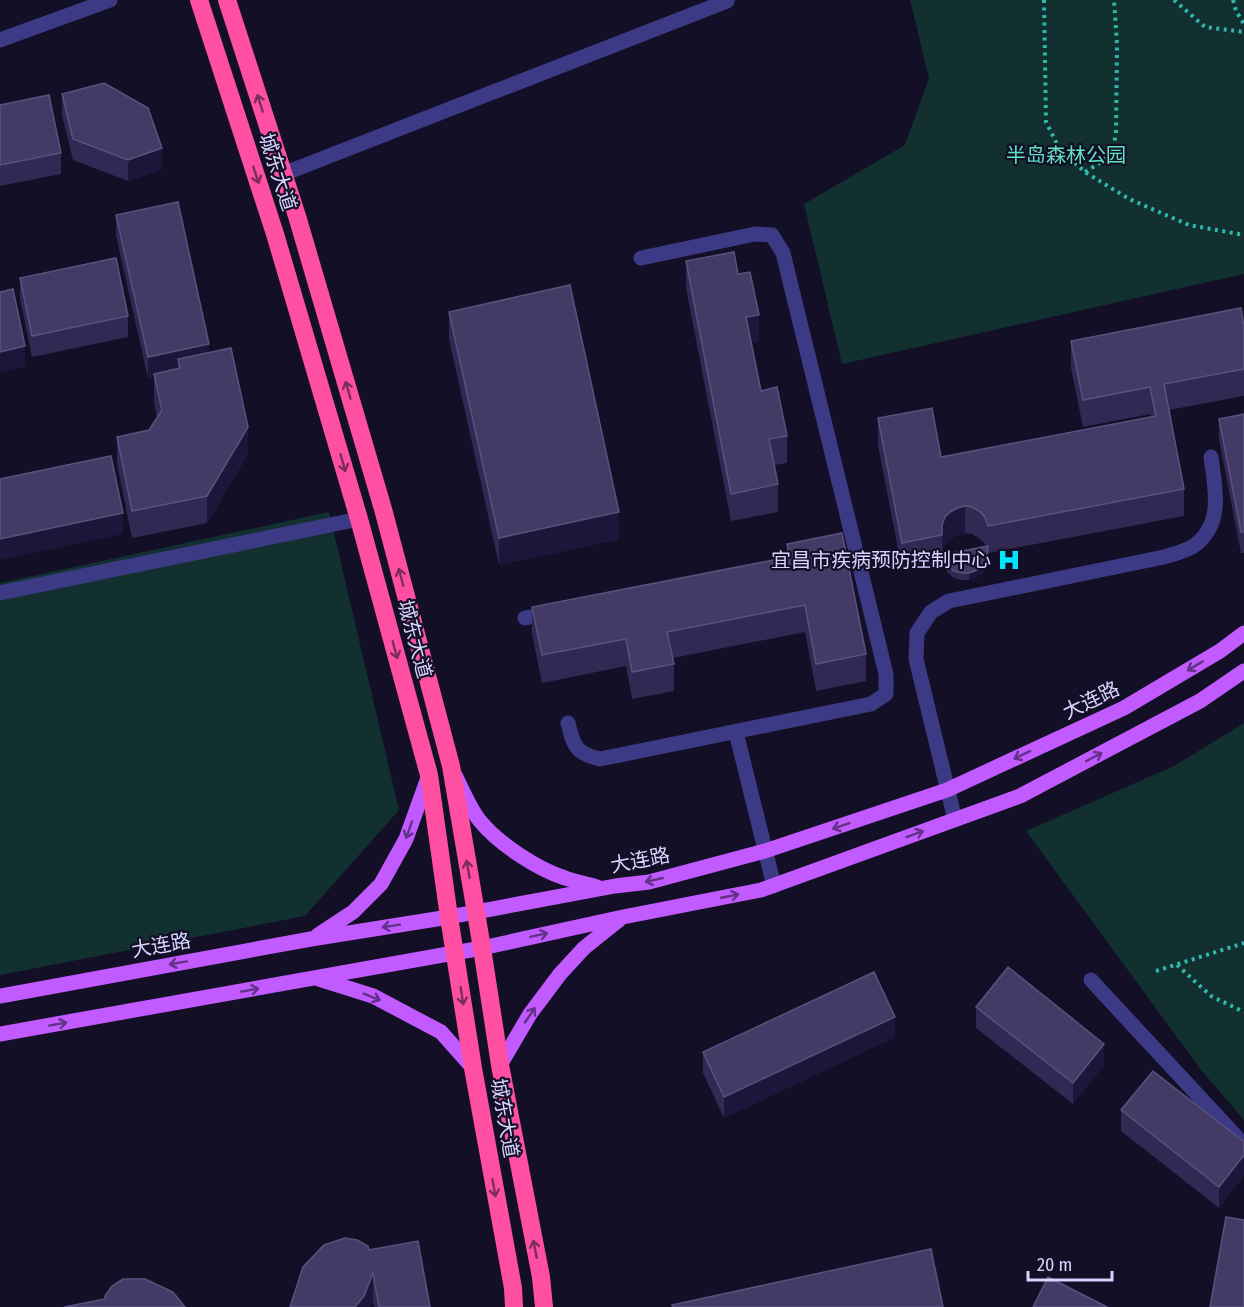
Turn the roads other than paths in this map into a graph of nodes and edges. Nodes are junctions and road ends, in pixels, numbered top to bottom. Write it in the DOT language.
graph roads {
  1 [pos="110,0"];
  2 [pos="199,0"];
  3 [pos="227,0"];
  4 [pos="727,1"];
  5 [pos="0,40"];
  6 [pos="283,174"];
  7 [pos="642,258"];
  8 [pos="1211,457"];
  9 [pos="359,519"];
  10 [pos="0,593"];
  11 [pos="571,609"];
  12 [pos="525,618"];
  13 [pos="1244,633"];
  14 [pos="1244,671"];
  15 [pos="568,723"];
  16 [pos="736,732"];
  17 [pos="451,766"];
  18 [pos="429,775"];
  19 [pos="947,790"];
  20 [pos="955,820"];
  21 [pos="765,851"];
  22 [pos="774,886"];
  23 [pos="603,888"];
  24 [pos="476,912"];
  25 [pos="449,917"];
  26 [pos="623,917"];
  27 [pos="311,939"];
  28 [pos="482,948"];
  29 [pos="455,952"];
  30 [pos="316,978"];
  31 [pos="1091,980"];
  32 [pos="0,996"];
  33 [pos="0,1034"];
  34 [pos="500,1065"];
  35 [pos="473,1068"];
  36 [pos="1244,1145"];
  37 [pos="514,1307"];
  38 [pos="544,1307"];
  1 -- 5 [label="street"];
  2 -- 9 [label="highway, 城东大道, one-way"];
  6 -- 3 [label="highway, 城东大道, one-way"];
  4 -- 6 [label="street"];
  17 -- 6 [label="highway, 城东大道, one-way"];
  7 -- 16 [label="street"];
  8 -- 19 [label="street"];
  9 -- 10 [label="street"];
  9 -- 18 [label="highway, 城东大道, one-way"];
  11 -- 12 [label="street"];
  13 -- 19 [label="main road, 大连路, one-way"];
  20 -- 14 [label="main road, one-way"];
  15 -- 16 [label="street"];
  16 -- 21 [label="street"];
  17 -- 23 [label="main road"];
  24 -- 17 [label="highway, 城东大道, one-way"];
  18 -- 25 [label="highway, 城东大道"];
  18 -- 27 [label="main road, one-way"];
  19 -- 20 [label="street"];
  19 -- 21 [label="main road, 大连路, one-way"];
  22 -- 20 [label="main road, one-way"];
  21 -- 22 [label="street"];
  21 -- 23 [label="main road, 大连路, one-way"];
  26 -- 22 [label="main road, one-way"];
  23 -- 24 [label="main road, 大连路"];
  24 -- 25 [label="main road, 大连路"];
  24 -- 28 [label="highway, 城东大道"];
  25 -- 27 [label="main road, 大连路, one-way"];
  25 -- 29 [label="highway, 城东大道"];
  28 -- 26 [label="main road, one-way"];
  34 -- 26 [label="main road, one-way"];
  27 -- 32 [label="main road, 大连路, one-way"];
  28 -- 29 [label="main road"];
  28 -- 34 [label="highway, 城东大道"];
  29 -- 30 [label="main road"];
  29 -- 35 [label="highway, 城东大道, one-way"];
  33 -- 30 [label="main road, one-way"];
  30 -- 35 [label="main road, one-way"];
  31 -- 36 [label="street"];
  38 -- 34 [label="highway, 城东大道, one-way"];
  35 -- 37 [label="highway, 城东大道, one-way"];
}
